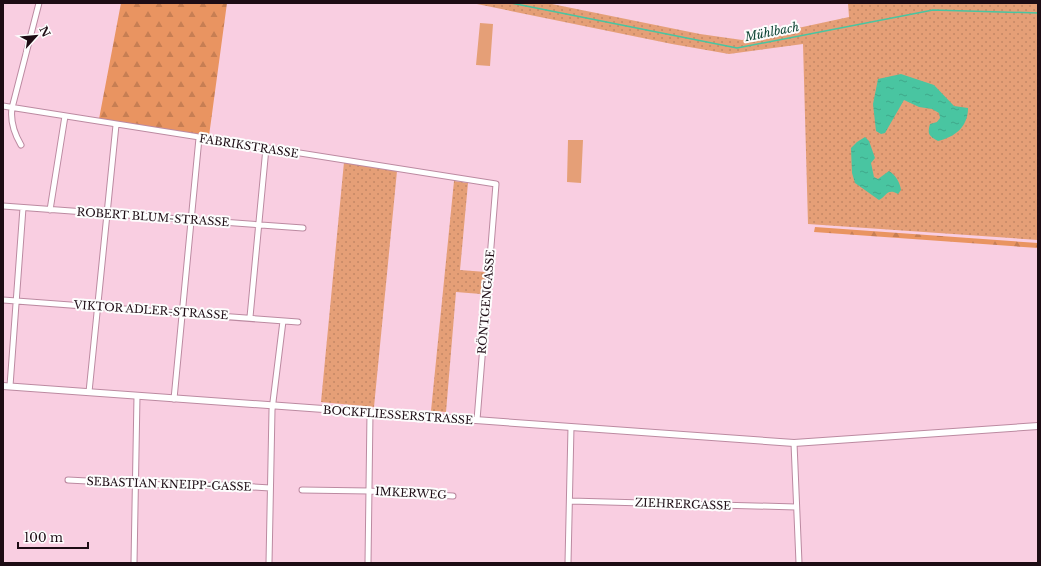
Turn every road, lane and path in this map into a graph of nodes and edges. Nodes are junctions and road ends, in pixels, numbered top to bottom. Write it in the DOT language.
graph roads {
  1 [pos="39,3"];
  2 [pos="3,106"];
  3 [pos="12,108"];
  4 [pos="64,116"];
  5 [pos="116,125"];
  6 [pos="199,138"];
  7 [pos="21,145"];
  8 [pos="266,148"];
  9 [pos="496,184"];
  10 [pos="3,206"];
  11 [pos="23,208"];
  12 [pos="50,210"];
  13 [pos="107,214"];
  14 [pos="192,220"];
  15 [pos="259,225"];
  16 [pos="303,228"];
  17 [pos="3,300"];
  18 [pos="17,301"];
  19 [pos="98,307"];
  20 [pos="183,313"];
  21 [pos="250,317"];
  22 [pos="282,321"];
  23 [pos="298,322"];
  24 [pos="6,386"];
  25 [pos="89,392"];
  26 [pos="137,396"];
  27 [pos="174,398"];
  28 [pos="273,406"];
  29 [pos="370,413"];
  30 [pos="476,420"];
  31 [pos="1038,426"];
  32 [pos="571,427"];
  33 [pos="794,443"];
  34 [pos="68,480"];
  35 [pos="136,484"];
  36 [pos="270,488"];
  37 [pos="302,490"];
  38 [pos="369,491"];
  39 [pos="453,496"];
  40 [pos="570,501"];
  41 [pos="796,508"];
  42 [pos="134,563"];
  43 [pos="269,563"];
  44 [pos="368,563"];
  45 [pos="568,563"];
  46 [pos="799,563"];
  1 -- 3 [label="street"];
  2 -- 3 [label="street, FABRIKSTRASSE"];
  3 -- 4 [label="street, FABRIKSTRASSE"];
  3 -- 7 [label="street"];
  4 -- 5 [label="street, FABRIKSTRASSE"];
  4 -- 12 [label="street"];
  5 -- 6 [label="street, FABRIKSTRASSE"];
  5 -- 13 [label="street"];
  6 -- 8 [label="street, FABRIKSTRASSE"];
  6 -- 14 [label="street"];
  8 -- 9 [label="street, FABRIKSTRASSE"];
  8 -- 15 [label="street"];
  9 -- 30 [label="street, RÖNTGENGASSE"];
  10 -- 11 [label="street, ROBERT BLUM-STRASSE"];
  11 -- 12 [label="street, ROBERT BLUM-STRASSE"];
  11 -- 18 [label="street"];
  12 -- 13 [label="street, ROBERT BLUM-STRASSE"];
  13 -- 14 [label="street, ROBERT BLUM-STRASSE"];
  13 -- 19 [label="street"];
  14 -- 15 [label="street, ROBERT BLUM-STRASSE"];
  14 -- 20 [label="street"];
  15 -- 16 [label="street, ROBERT BLUM-STRASSE"];
  15 -- 21 [label="street"];
  17 -- 18 [label="street, VIKTOR ADLER-STRASSE"];
  18 -- 19 [label="street, VIKTOR ADLER-STRASSE"];
  18 -- 24 [label="street"];
  19 -- 20 [label="street, VIKTOR ADLER-STRASSE"];
  19 -- 25 [label="street"];
  20 -- 21 [label="street, VIKTOR ADLER-STRASSE"];
  20 -- 27 [label="street"];
  21 -- 22 [label="street, VIKTOR ADLER-STRASSE"];
  22 -- 23 [label="street, VIKTOR ADLER-STRASSE"];
  22 -- 28 [label="street"];
  24 -- 25 [label="main road, BOCKFLIESSERSTRASSE"];
  25 -- 26 [label="main road, BOCKFLIESSERSTRASSE"];
  26 -- 27 [label="main road, BOCKFLIESSERSTRASSE"];
  26 -- 35 [label="street"];
  27 -- 28 [label="main road, BOCKFLIESSERSTRASSE"];
  28 -- 29 [label="main road, BOCKFLIESSERSTRASSE"];
  28 -- 36 [label="street"];
  29 -- 30 [label="main road, BOCKFLIESSERSTRASSE"];
  29 -- 38 [label="street"];
  30 -- 32 [label="main road, BOCKFLIESSERSTRASSE"];
  31 -- 33 [label="main road, BOCKFLIESSERSTRASSE"];
  32 -- 33 [label="main road, BOCKFLIESSERSTRASSE"];
  32 -- 40 [label="street"];
  33 -- 41 [label="street"];
  34 -- 35 [label="street, SEBASTIAN KNEIPP-GASSE"];
  35 -- 36 [label="street, SEBASTIAN KNEIPP-GASSE"];
  35 -- 42 [label="street"];
  36 -- 43 [label="street"];
  37 -- 38 [label="street"];
  38 -- 39 [label="street, IMKERWEG"];
  38 -- 44 [label="street"];
  40 -- 41 [label="street, ZIEHRERGASSE"];
  40 -- 45 [label="street"];
  41 -- 46 [label="street"];
}
